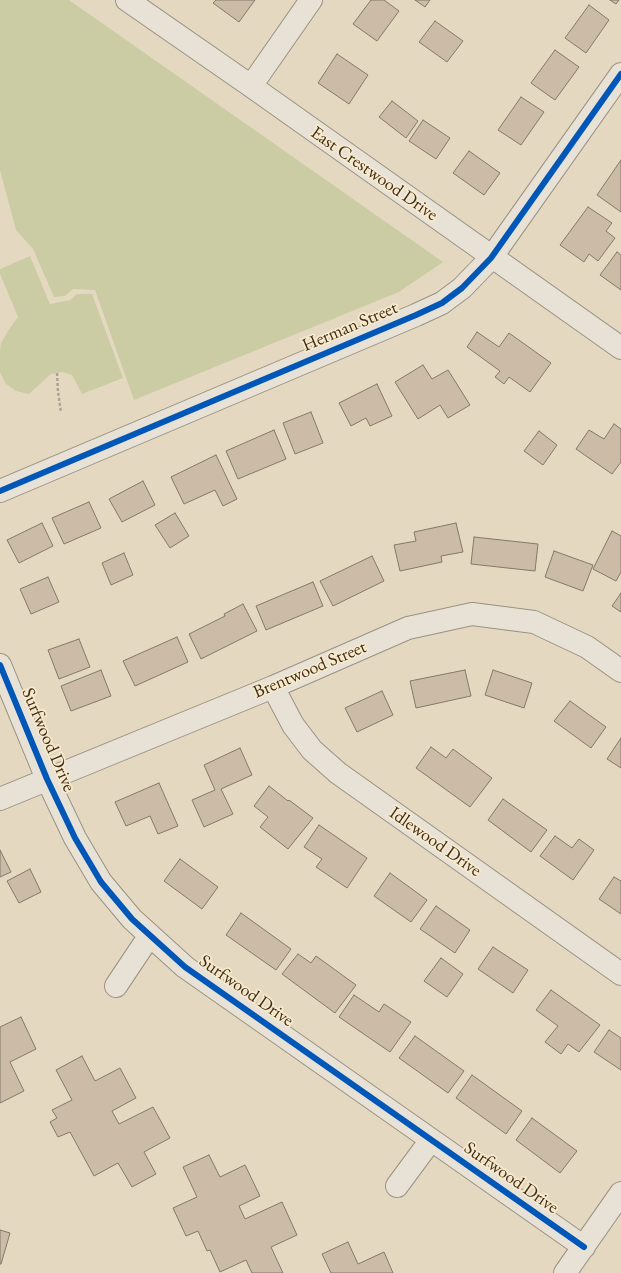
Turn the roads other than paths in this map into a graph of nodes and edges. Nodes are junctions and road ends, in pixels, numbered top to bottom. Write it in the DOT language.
graph roads {
  1 [pos="127,0"];
  2 [pos="311,0"];
  3 [pos="621,74"];
  4 [pos="251,86"];
  5 [pos="491,258"];
  6 [pos="621,348"];
  7 [pos="0,491"];
  8 [pos="0,665"];
  9 [pos="621,671"];
  10 [pos="273,687"];
  11 [pos="47,780"];
  12 [pos="0,799"];
  13 [pos="150,935"];
  14 [pos="621,974"];
  15 [pos="116,986"];
  16 [pos="431,1140"];
  17 [pos="397,1186"];
  18 [pos="621,1193"];
  19 [pos="584,1247"];
  20 [pos="566,1273"];
  1 -- 4 [label="street, East Crestwood Drive"];
  2 -- 4 [label="street"];
  3 -- 5 [label="street, Herman Street"];
  4 -- 5 [label="street, East Crestwood Drive"];
  5 -- 6 [label="street, East Crestwood Drive"];
  5 -- 7 [label="street, Herman Street"];
  8 -- 11 [label="street, Surfwood Drive"];
  9 -- 10 [label="street, Brentwood Street"];
  10 -- 11 [label="street, Brentwood Street"];
  10 -- 14 [label="street, Idlewood Drive"];
  11 -- 12 [label="street, Brentwood Street"];
  11 -- 13 [label="street, Surfwood Drive"];
  13 -- 15 [label="street"];
  13 -- 16 [label="street, Surfwood Drive"];
  16 -- 17 [label="street"];
  16 -- 19 [label="street, Surfwood Drive"];
  18 -- 19 [label="street"];
  19 -- 20 [label="street"];
}
